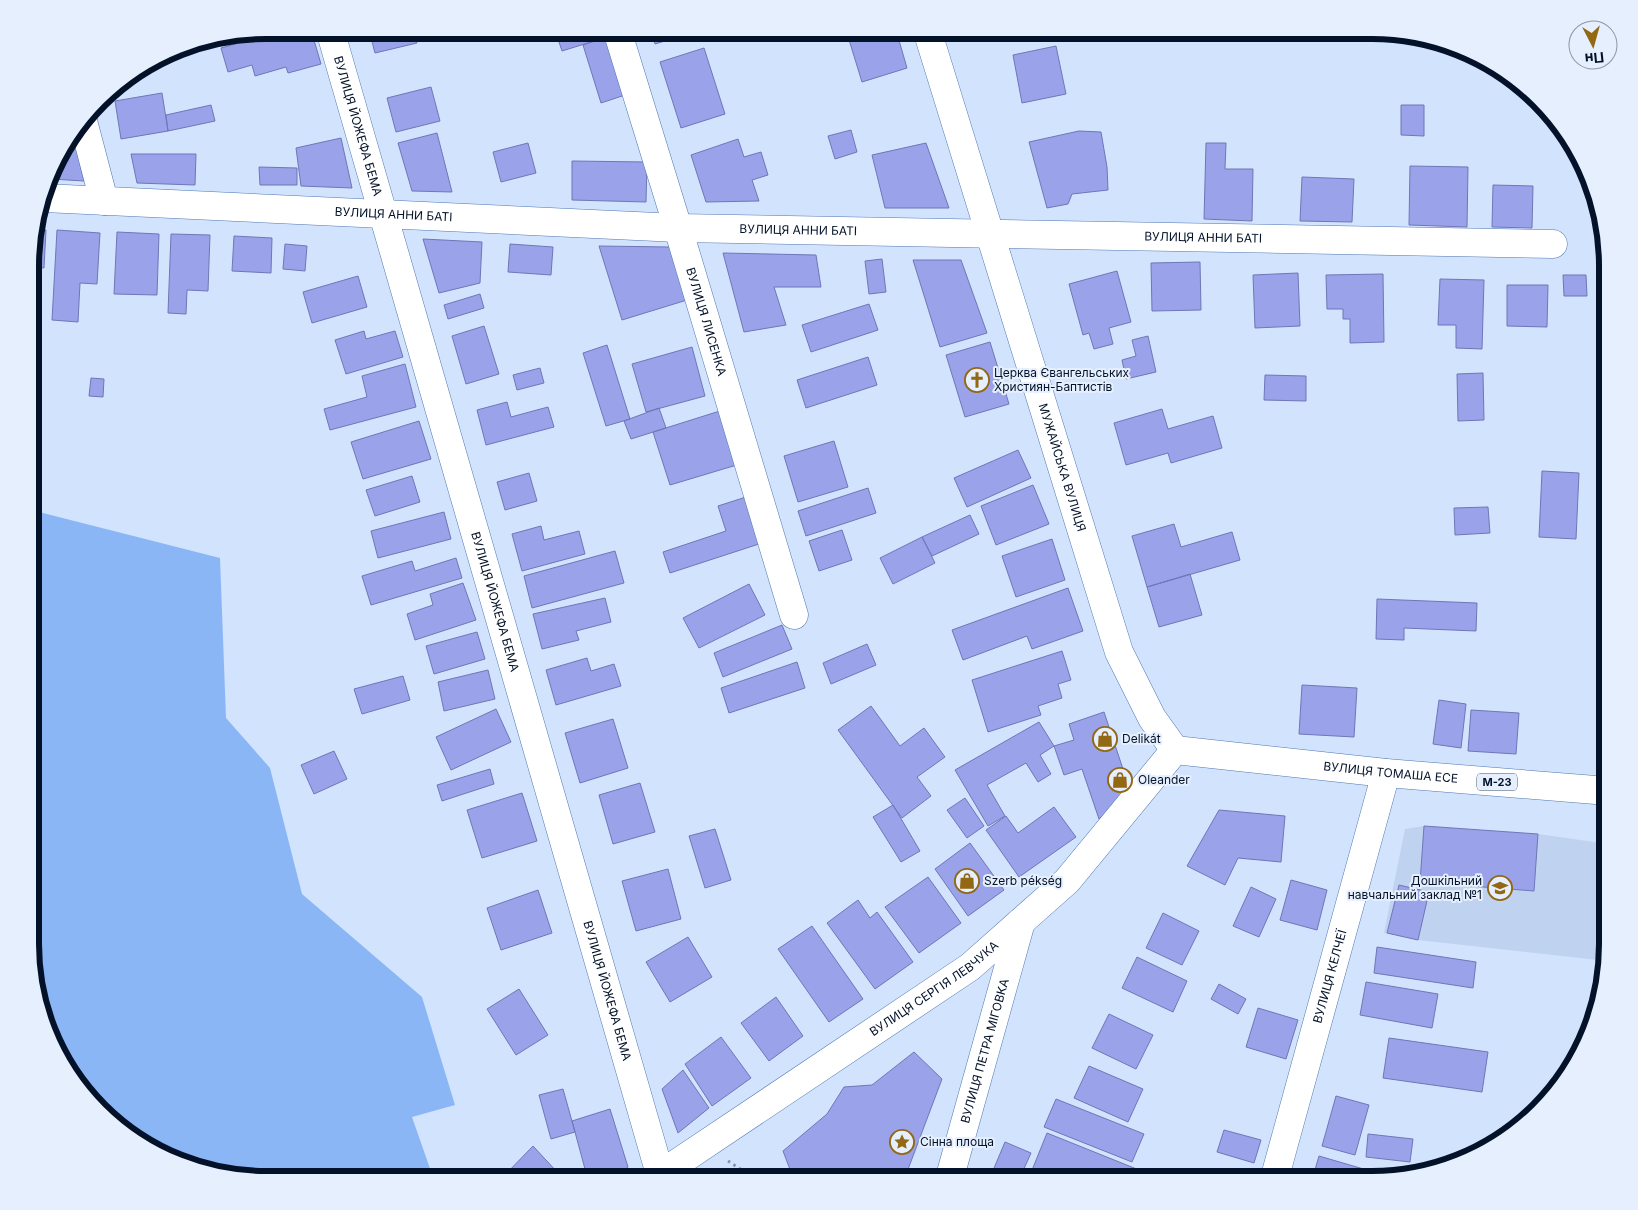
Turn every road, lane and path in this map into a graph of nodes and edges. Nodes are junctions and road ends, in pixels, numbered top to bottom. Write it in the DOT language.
graph roads {
  1 [pos="333,39"];
  2 [pos="620,39"];
  3 [pos="930,39"];
  4 [pos="85,128"];
  5 [pos="49,198"];
  6 [pos="104,201"];
  7 [pos="382,214"];
  8 [pos="678,228"];
  9 [pos="990,233"];
  10 [pos="1553,244"];
  11 [pos="794,615"];
  12 [pos="1175,750"];
  13 [pos="1386,773"];
  14 [pos="1599,791"];
  15 [pos="1021,922"];
  16 [pos="654,1171"];
  17 [pos="665,1171"];
  18 [pos="951,1171"];
  19 [pos="1276,1171"];
  1 -- 7 [label="main road, ВУЛИЦЯ ЙОЖЕФА БЕМА"];
  2 -- 8 [label="main road, ВУЛИЦЯ ЛИСЕНКА"];
  3 -- 9 [label="main road, МУЖАЙСЬКА ВУЛИЦЯ"];
  4 -- 6 [label="main road"];
  5 -- 6 [label="main road, ВУЛИЦЯ АННИ БАТІ"];
  6 -- 7 [label="main road, ВУЛИЦЯ АННИ БАТІ"];
  7 -- 8 [label="main road, ВУЛИЦЯ АННИ БАТІ"];
  7 -- 16 [label="main road, ВУЛИЦЯ ЙОЖЕФА БЕМА"];
  8 -- 9 [label="main road, ВУЛИЦЯ АННИ БАТІ"];
  8 -- 11 [label="main road, ВУЛИЦЯ ЛИСЕНКА"];
  9 -- 10 [label="main road, ВУЛИЦЯ АННИ БАТІ"];
  9 -- 12 [label="main road, МУЖАЙСЬКА ВУЛИЦЯ"];
  12 -- 13 [label="main road, ВУЛИЦЯ ТОМАША ЕСЕ / М-23"];
  12 -- 15 [label="main road, ВУЛИЦЯ СЕРГІЯ ЛЕВЧУКА"];
  13 -- 14 [label="main road, ВУЛИЦЯ ТОМАША ЕСЕ / М-23"];
  13 -- 19 [label="main road, ВУЛИЦЯ КЕЛЧЕЇ"];
  15 -- 17 [label="main road, ВУЛИЦЯ СЕРГІЯ ЛЕВЧУКА"];
  15 -- 18 [label="main road, ВУЛИЦЯ ПЕТРА МІГОВКА"];
}
